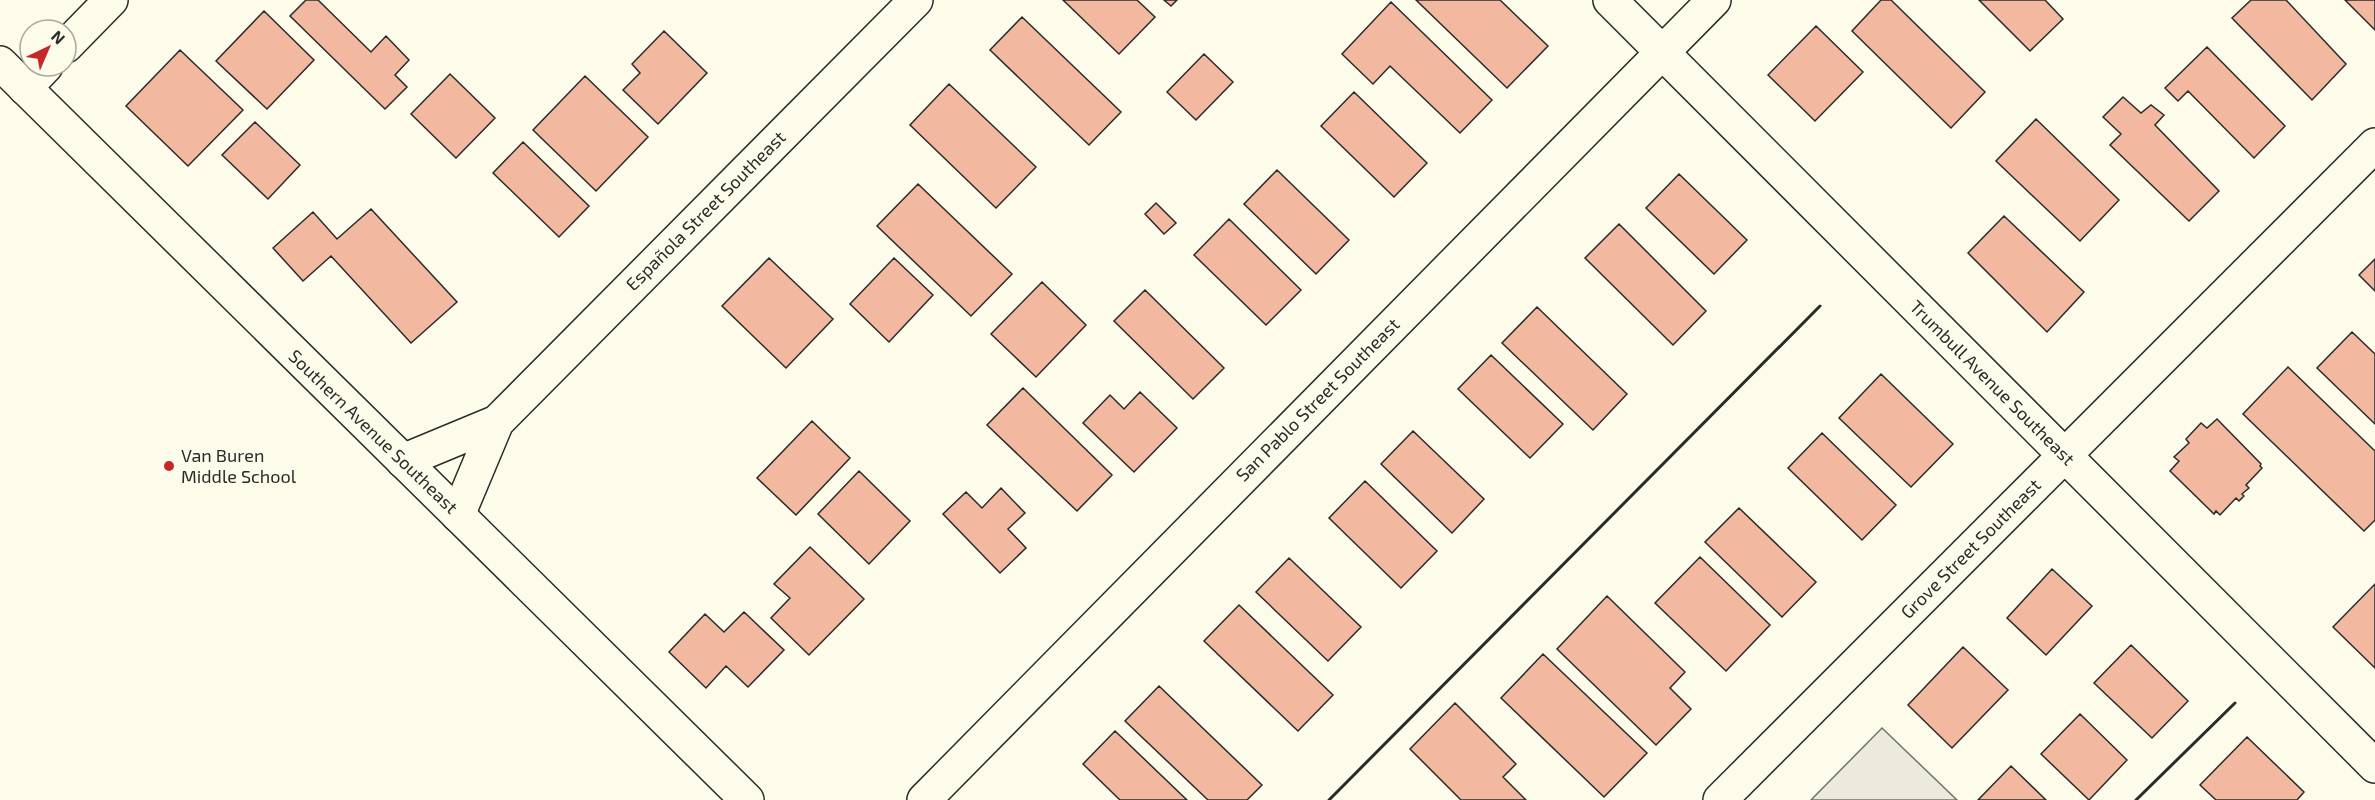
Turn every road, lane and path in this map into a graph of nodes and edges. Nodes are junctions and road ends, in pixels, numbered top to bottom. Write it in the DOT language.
graph roads {
  1 [pos="111,0"];
  2 [pos="916,0"];
  3 [pos="1610,0"];
  4 [pos="1714,0"];
  5 [pos="78,34"];
  6 [pos="1663,51"];
  7 [pos="0,63"];
  8 [pos="18,70"];
  9 [pos="36,78"];
  10 [pos="2375,145"];
  11 [pos="496,422"];
  12 [pos="2064,456"];
  13 [pos="403,461"];
  14 [pos="458,515"];
  15 [pos="2375,766"];
  16 [pos="747,800"];
  17 [pos="924,800"];
  18 [pos="1720,800"];
  1 -- 5 [label="street"];
  2 -- 11 [label="street, Española Street Southeast"];
  3 -- 6 [label="street, Trumbull Avenue Southeast"];
  4 -- 6 [label="street, San Pablo Street Southeast"];
  6 -- 12 [label="street, Trumbull Avenue Southeast"];
  6 -- 17 [label="street, San Pablo Street Southeast"];
  7 -- 8 [label="street, Southern Avenue Southeast"];
  9 -- 13 [label="street, Southern Avenue Southeast"];
  10 -- 12 [label="street, Grove Street Southeast"];
  11 -- 13 [label="street, Española Street Southeast"];
  11 -- 14 [label="street, Española Street Southeast"];
  12 -- 15 [label="street, Trumbull Avenue Southeast"];
  12 -- 18 [label="street, Grove Street Southeast"];
  13 -- 14 [label="street, Southern Avenue Southeast"];
  14 -- 16 [label="street, Southern Avenue Southeast"];
}
